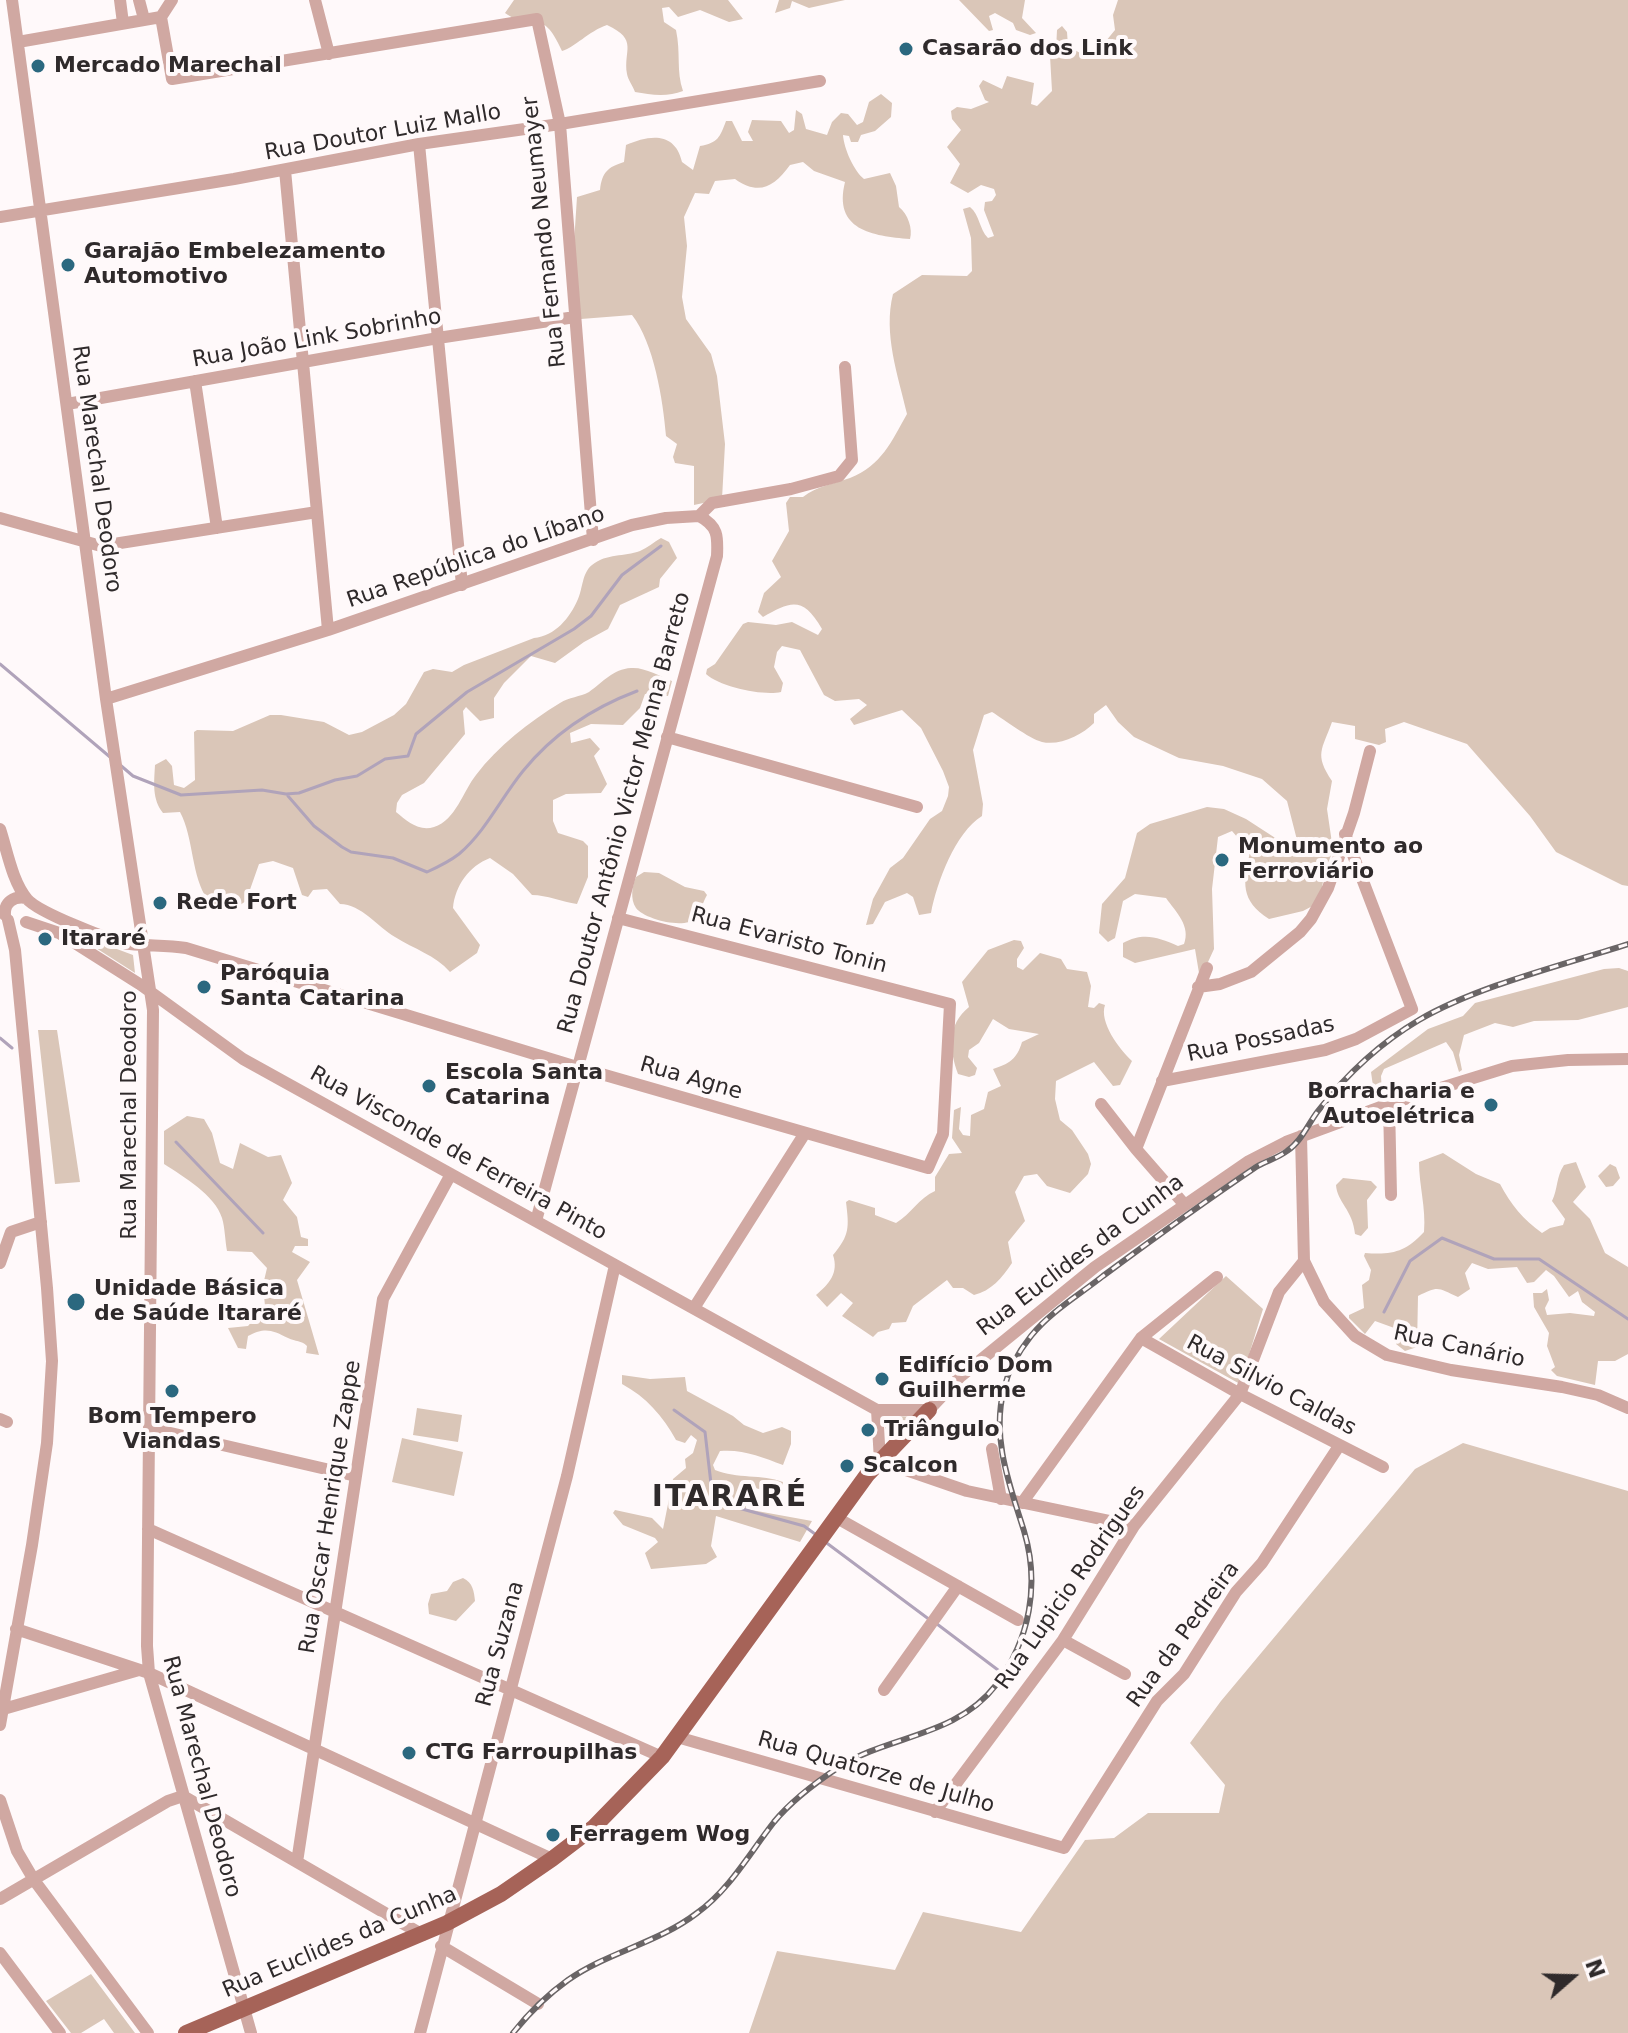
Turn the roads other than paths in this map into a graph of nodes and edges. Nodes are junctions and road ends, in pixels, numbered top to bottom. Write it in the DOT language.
graph roads {
  1 [pos="12,0"];
  2 [pos="120,0"];
  3 [pos="139,0"];
  4 [pos="172,0"];
  5 [pos="315,0"];
  6 [pos="161,17"];
  7 [pos="144,19"];
  8 [pos="123,23"];
  9 [pos="18,42"];
  10 [pos="329,54"];
  11 [pos="820,81"];
  12 [pos="560,124"];
  13 [pos="419,144"];
  14 [pos="285,170"];
  15 [pos="39,211"];
  16 [pos="0,217"];
  17 [pos="575,317"];
  18 [pos="438,338"];
  19 [pos="303,362"];
  20 [pos="845,367"];
  21 [pos="195,381"];
  22 [pos="67,404"];
  23 [pos="317,512"];
  24 [pos="699,516"];
  25 [pos="0,518"];
  26 [pos="217,528"];
  27 [pos="593,540"];
  28 [pos="86,543"];
  29 [pos="462,585"];
  30 [pos="328,630"];
  31 [pos="106,699"];
  32 [pos="667,737"];
  33 [pos="1370,751"];
  34 [pos="917,807"];
  35 [pos="0,829"];
  36 [pos="1345,834"];
  37 [pos="17,899"];
  38 [pos="4,916"];
  39 [pos="618,918"];
  40 [pos="25,922"];
  41 [pos="144,944"];
  42 [pos="15,950"];
  43 [pos="1207,968"];
  44 [pos="1198,987"];
  45 [pos="151,993"];
  46 [pos="950,1004"];
  47 [pos="1628,1059"];
  48 [pos="577,1067"];
  49 [pos="1162,1081"];
  50 [pos="1101,1104"];
  51 [pos="1389,1104"];
  52 [pos="805,1133"];
  53 [pos="1301,1136"];
  54 [pos="1136,1149"];
  55 [pos="451,1174"];
  56 [pos="1391,1195"];
  57 [pos="1184,1204"];
  58 [pos="536,1221"];
  59 [pos="41,1222"];
  60 [pos="1304,1261"];
  61 [pos="0,1263"];
  62 [pos="615,1265"];
  63 [pos="1217,1277"];
  64 [pos="694,1308"];
  65 [pos="1141,1338"];
  66 [pos="1240,1394"];
  67 [pos="1628,1408"];
  68 [pos="877,1410"];
  69 [pos="929,1410"];
  70 [pos="149,1428"];
  71 [pos="1339,1446"];
  72 [pos="992,1449"];
  73 [pos="880,1461"];
  74 [pos="1383,1467"];
  75 [pos="356,1476"];
  76 [pos="1001,1499"];
  77 [pos="1022,1503"];
  78 [pos="837,1518"];
  79 [pos="1134,1526"];
  80 [pos="148,1529"];
  81 [pos="958,1586"];
  82 [pos="335,1612"];
  83 [pos="1018,1620"];
  84 [pos="16,1629"];
  85 [pos="1063,1640"];
  86 [pos="6,1654"];
  87 [pos="144,1672"];
  88 [pos="1125,1674"];
  89 [pos="510,1689"];
  90 [pos="884,1690"];
  91 [pos="1,1710"];
  92 [pos="0,1725"];
  93 [pos="677,1737"];
  94 [pos="314,1749"];
  95 [pos="662,1757"];
  96 [pos="183,1796"];
  97 [pos="0,1800"];
  98 [pos="935,1812"];
  99 [pos="474,1823"];
  100 [pos="1064,1848"];
  101 [pos="552,1859"];
  102 [pos="297,1862"];
  103 [pos="34,1880"];
  104 [pos="0,1899"];
  105 [pos="447,1923"];
  106 [pos="423,1935"];
  107 [pos="441,1946"];
  108 [pos="0,1953"];
  109 [pos="538,2004"];
  110 [pos="244,2009"];
  111 [pos="60,2033"];
  112 [pos="148,2033"];
  113 [pos="186,2033"];
  114 [pos="251,2033"];
  115 [pos="420,2033"];
  1 -- 9 [label="street, Rua Marechal Deodoro"];
  2 -- 8 [label="street"];
  3 -- 7 [label="street"];
  4 -- 6 [label="street"];
  5 -- 10 [label="street"];
  6 -- 7 [label="street"];
  6 -- 10 [label="street, Rua Fernando Neumayer"];
  7 -- 8 [label="street"];
  8 -- 9 [label="street"];
  9 -- 15 [label="street, Rua Marechal Deodoro"];
  10 -- 12 [label="street, Rua Fernando Neumayer"];
  11 -- 12 [label="street, Rua Doutor Luiz Mallo"];
  12 -- 13 [label="street, Rua Doutor Luiz Mallo"];
  12 -- 17 [label="street, Rua Fernando Neumayer"];
  13 -- 14 [label="street, Rua Doutor Luiz Mallo"];
  13 -- 18 [label="street"];
  14 -- 15 [label="street, Rua Doutor Luiz Mallo"];
  14 -- 19 [label="street"];
  15 -- 16 [label="street, Rua Doutor Luiz Mallo"];
  15 -- 22 [label="street, Rua Marechal Deodoro"];
  17 -- 18 [label="street, Rua João Link Sobrinho"];
  17 -- 27 [label="street, Rua Fernando Neumayer"];
  18 -- 19 [label="street, Rua João Link Sobrinho"];
  18 -- 29 [label="street"];
  19 -- 21 [label="street, Rua João Link Sobrinho"];
  19 -- 23 [label="street"];
  20 -- 24 [label="street, Rua República do Líbano"];
  21 -- 22 [label="street, Rua João Link Sobrinho"];
  21 -- 26 [label="street"];
  22 -- 28 [label="street, Rua Marechal Deodoro"];
  23 -- 26 [label="street"];
  23 -- 30 [label="street"];
  24 -- 27 [label="street, Rua República do Líbano"];
  24 -- 32 [label="street, Rua Doutor Antônio Victor Menna Barreto"];
  25 -- 28 [label="street"];
  26 -- 28 [label="street"];
  27 -- 29 [label="street, Rua República do Líbano"];
  28 -- 31 [label="street, Rua Marechal Deodoro"];
  29 -- 30 [label="street, Rua República do Líbano"];
  30 -- 31 [label="street, Rua República do Líbano"];
  31 -- 41 [label="street, Rua Marechal Deodoro"];
  32 -- 34 [label="street"];
  32 -- 39 [label="street, Rua Doutor Antônio Victor Menna Barreto"];
  33 -- 36 [label="street"];
  35 -- 37 [label="street"];
  36 -- 44 [label="street"];
  36 -- 49 [label="street, Rua Possadas"];
  37 -- 38 [label="street"];
  37 -- 40 [label="street"];
  37 -- 41 [label="street"];
  38 -- 40 [label="street, Rua Visconde de Ferreira Pinto"];
  38 -- 42 [label="street"];
  39 -- 46 [label="street, Rua Evaristo Tonin"];
  39 -- 48 [label="street, Rua Doutor Antônio Victor Menna Barreto"];
  40 -- 42 [label="street"];
  40 -- 45 [label="street, Rua Visconde de Ferreira Pinto"];
  41 -- 45 [label="street, Rua Marechal Deodoro"];
  41 -- 48 [label="street, Rua Agne"];
  42 -- 59 [label="street"];
  43 -- 44 [label="street"];
  44 -- 49 [label="street"];
  45 -- 55 [label="street, Rua Visconde de Ferreira Pinto"];
  45 -- 70 [label="street, Rua Marechal Deodoro"];
  46 -- 52 [label="street, Rua Agne"];
  47 -- 51 [label="street, Rua Euclides da Cunha"];
  48 -- 52 [label="street, Rua Agne"];
  48 -- 58 [label="street, Rua Doutor Antônio Victor Menna Barreto"];
  49 -- 54 [label="street"];
  50 -- 54 [label="street"];
  51 -- 53 [label="street, Rua Euclides da Cunha"];
  51 -- 56 [label="street"];
  52 -- 64 [label="street"];
  53 -- 57 [label="street, Rua Euclides da Cunha"];
  53 -- 60 [label="street, Rua Canário"];
  54 -- 57 [label="street"];
  55 -- 58 [label="street, Rua Visconde de Ferreira Pinto"];
  55 -- 75 [label="street, Rua Oscar Henrique Zappe"];
  57 -- 69 [label="street, Rua Euclides da Cunha"];
  58 -- 62 [label="street, Rua Visconde de Ferreira Pinto"];
  59 -- 61 [label="street"];
  59 -- 84 [label="street"];
  60 -- 66 [label="street, Rua Lupicio Rodrigues"];
  60 -- 67 [label="street, Rua Canário"];
  62 -- 64 [label="street, Rua Visconde de Ferreira Pinto"];
  62 -- 89 [label="street, Rua Suzana"];
  63 -- 65 [label="street"];
  64 -- 68 [label="street, Rua Visconde de Ferreira Pinto"];
  65 -- 66 [label="street, Rua Silvio Caldas"];
  65 -- 77 [label="street"];
  66 -- 71 [label="street, Rua Silvio Caldas"];
  66 -- 79 [label="street, Rua Lupicio Rodrigues"];
  68 -- 69 [label="street, Rua Visconde de Ferreira Pinto"];
  68 -- 73 [label="street"];
  69 -- 73 [label="main road, Rua Euclides da Cunha"];
  70 -- 75 [label="street"];
  70 -- 80 [label="street, Rua Marechal Deodoro"];
  71 -- 74 [label="street, Rua Silvio Caldas"];
  71 -- 100 [label="street, Rua da Pedreira"];
  72 -- 76 [label="street"];
  73 -- 76 [label="street"];
  73 -- 78 [label="main road, Rua Euclides da Cunha"];
  75 -- 82 [label="street, Rua Oscar Henrique Zappe"];
  76 -- 77 [label="street"];
  77 -- 79 [label="street"];
  78 -- 81 [label="street"];
  78 -- 93 [label="main road, Rua Euclides da Cunha"];
  79 -- 85 [label="street, Rua Lupicio Rodrigues"];
  80 -- 82 [label="street"];
  80 -- 87 [label="street, Rua Marechal Deodoro"];
  81 -- 83 [label="street"];
  81 -- 90 [label="street"];
  82 -- 89 [label="street"];
  82 -- 94 [label="street, Rua Oscar Henrique Zappe"];
  84 -- 86 [label="street"];
  84 -- 87 [label="street"];
  85 -- 88 [label="street"];
  85 -- 98 [label="street, Rua Lupicio Rodrigues"];
  86 -- 91 [label="street"];
  87 -- 91 [label="street"];
  87 -- 94 [label="street"];
  87 -- 96 [label="street, Rua Marechal Deodoro"];
  89 -- 95 [label="street"];
  89 -- 99 [label="street, Rua Suzana"];
  91 -- 92 [label="street"];
  93 -- 95 [label="main road, Rua Euclides da Cunha"];
  93 -- 98 [label="street, Rua Quatorze de Julho"];
  94 -- 99 [label="street"];
  94 -- 102 [label="street, Rua Oscar Henrique Zappe"];
  95 -- 101 [label="main road, Rua Euclides da Cunha"];
  96 -- 102 [label="street"];
  96 -- 103 [label="street"];
  96 -- 110 [label="street, Rua Marechal Deodoro"];
  97 -- 103 [label="street"];
  98 -- 100 [label="street, Rua Quatorze de Julho"];
  99 -- 101 [label="street"];
  99 -- 105 [label="street, Rua Suzana"];
  101 -- 105 [label="main road, Rua Euclides da Cunha"];
  102 -- 106 [label="street"];
  103 -- 104 [label="street"];
  103 -- 112 [label="street"];
  105 -- 106 [label="main road, Rua Euclides da Cunha"];
  105 -- 107 [label="street, Rua Suzana"];
  106 -- 110 [label="main road, Rua Euclides da Cunha"];
  107 -- 109 [label="street"];
  107 -- 115 [label="street, Rua Suzana"];
  108 -- 111 [label="street"];
  110 -- 113 [label="main road, Rua Euclides da Cunha"];
  110 -- 114 [label="street, Rua Marechal Deodoro"];
}
